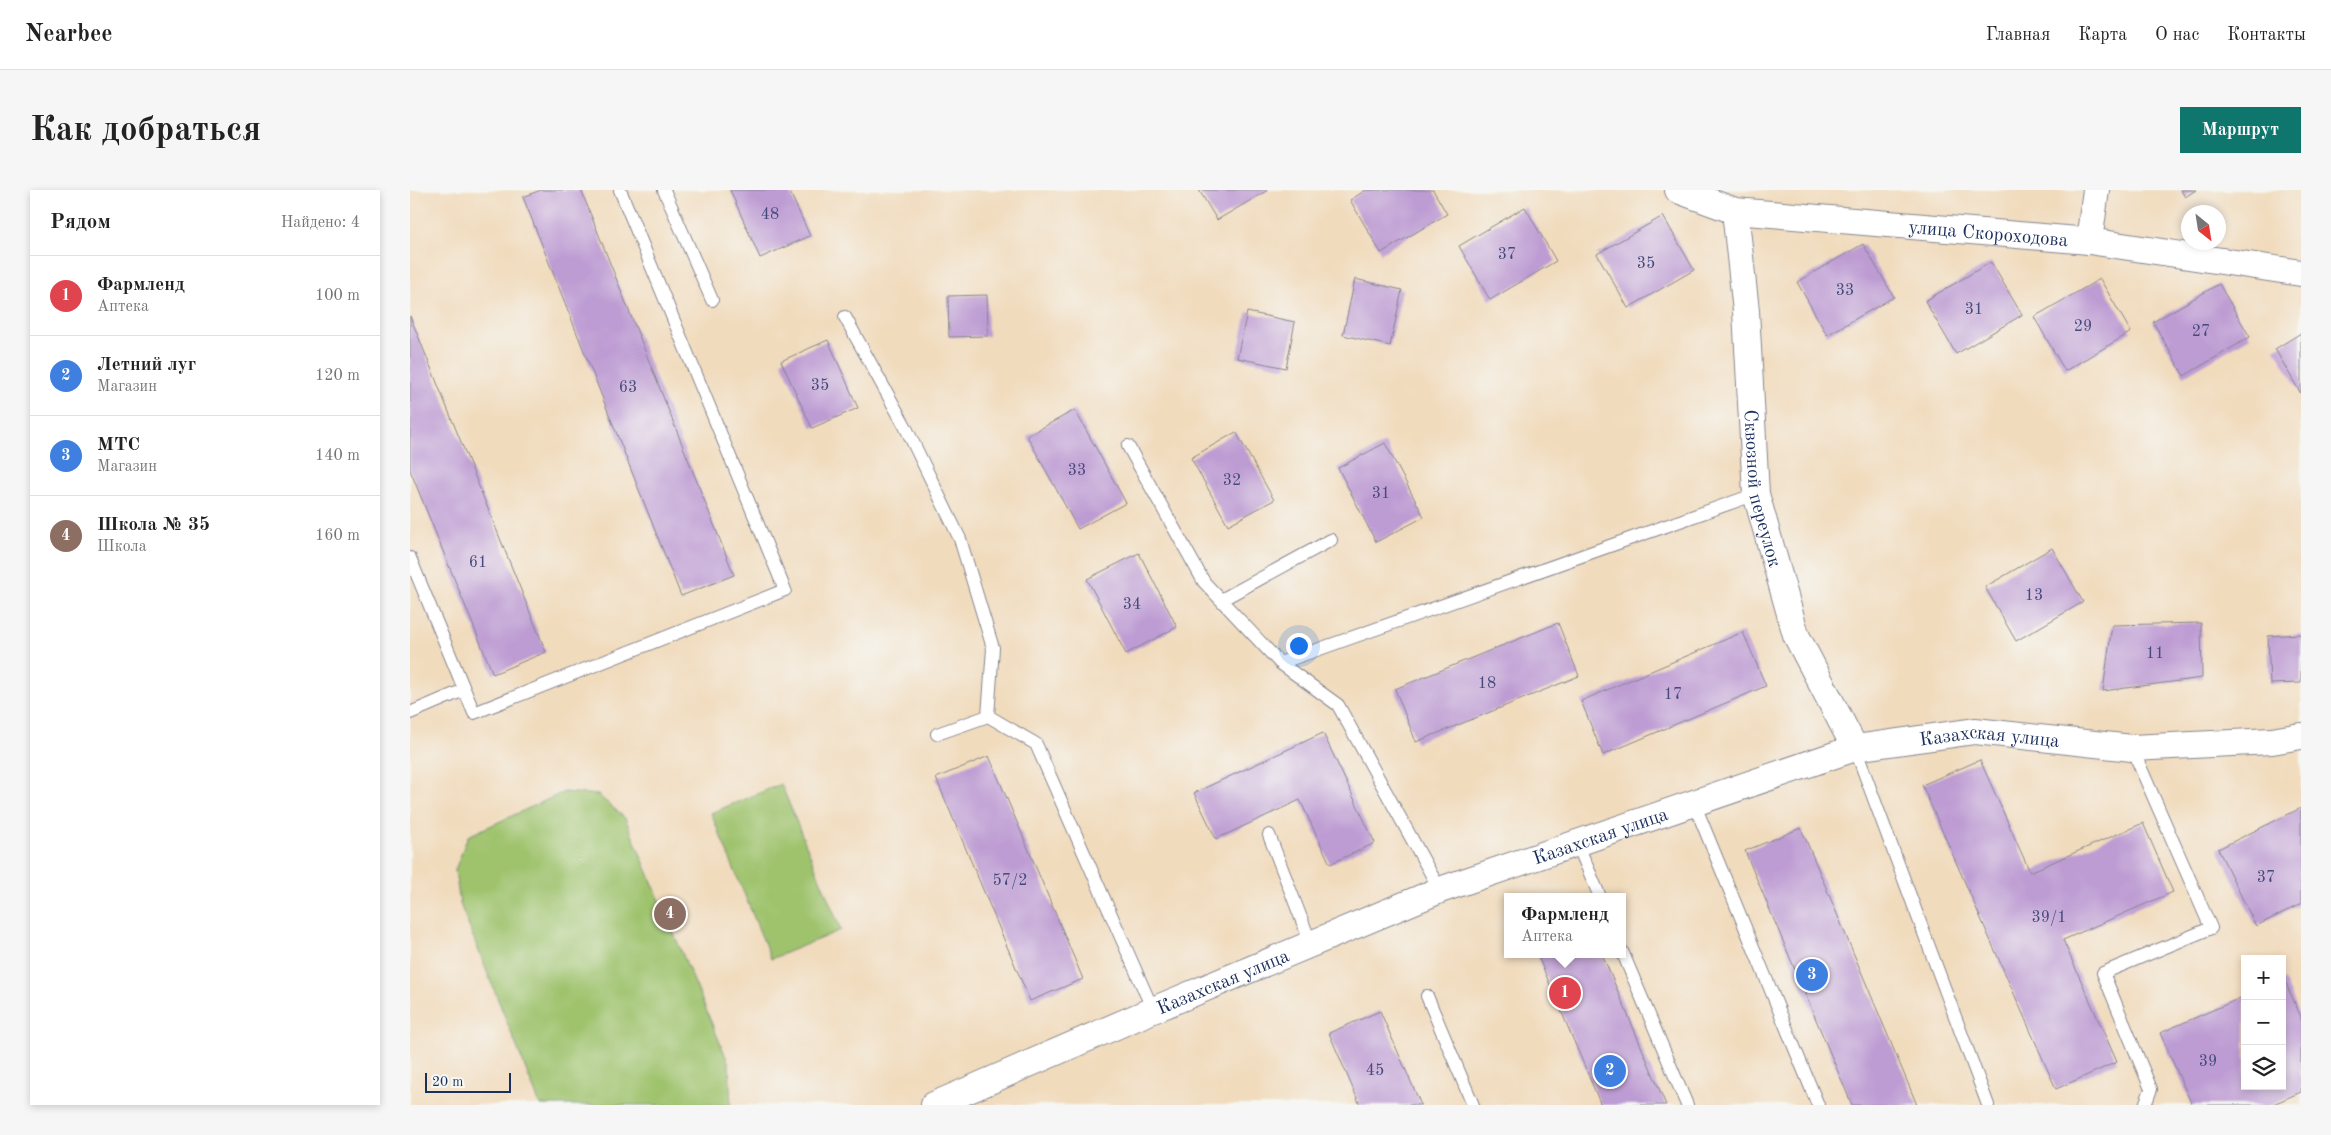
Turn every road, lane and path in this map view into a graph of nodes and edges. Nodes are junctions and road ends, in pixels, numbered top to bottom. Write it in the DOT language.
graph roads {
  1 [pos="620,190"];
  2 [pos="664,190"];
  3 [pos="1678,190"];
  4 [pos="2096,190"];
  5 [pos="1735,211"];
  6 [pos="2089,241"];
  7 [pos="2301,273"];
  8 [pos="712,300"];
  9 [pos="845,317"];
  10 [pos="1128,446"];
  11 [pos="1756,494"];
  12 [pos="1331,540"];
  13 [pos="410,558"];
  14 [pos="1220,600"];
  15 [pos="1280,663"];
  16 [pos="464,690"];
  17 [pos="410,713"];
  18 [pos="988,716"];
  19 [pos="937,734"];
  20 [pos="2301,736"];
  21 [pos="1855,748"];
  22 [pos="2132,748"];
  23 [pos="1694,803"];
  24 [pos="1269,835"];
  25 [pos="1577,843"];
  26 [pos="1440,890"];
  27 [pos="1598,893"];
  28 [pos="1311,944"];
  29 [pos="1625,958"];
  30 [pos="1427,996"];
  31 [pos="1153,1010"];
  32 [pos="934,1105"];
  33 [pos="1473,1105"];
  34 [pos="1687,1105"];
  35 [pos="1818,1105"];
  36 [pos="1988,1105"];
  37 [pos="2145,1105"];
  1 -- 16 [label="lane"];
  2 -- 8 [label="lane"];
  3 -- 5 [label="street, улица Скороходова"];
  4 -- 6 [label="street"];
  5 -- 6 [label="street, улица Скороходова"];
  5 -- 11 [label="street, Сквозной переулок"];
  6 -- 7 [label="street, улица Скороходова"];
  9 -- 18 [label="lane"];
  10 -- 14 [label="lane"];
  11 -- 15 [label="lane"];
  11 -- 21 [label="street, Сквозной переулок"];
  12 -- 14 [label="lane"];
  13 -- 16 [label="lane"];
  14 -- 15 [label="lane"];
  15 -- 26 [label="lane"];
  16 -- 17 [label="lane"];
  18 -- 19 [label="lane"];
  18 -- 31 [label="lane"];
  20 -- 22 [label="street, Казахская улица"];
  21 -- 22 [label="street, Казахская улица"];
  21 -- 23 [label="street, Казахская улица"];
  21 -- 36 [label="lane"];
  22 -- 37 [label="lane"];
  23 -- 25 [label="street, Казахская улица"];
  23 -- 35 [label="lane"];
  24 -- 28 [label="lane"];
  25 -- 26 [label="street, Казахская улица"];
  25 -- 27 [label="lane"];
  26 -- 28 [label="street, Казахская улица"];
  28 -- 31 [label="street, Казахская улица"];
  29 -- 34 [label="lane"];
  30 -- 33 [label="lane"];
  31 -- 32 [label="street, Казахская улица"];
}
